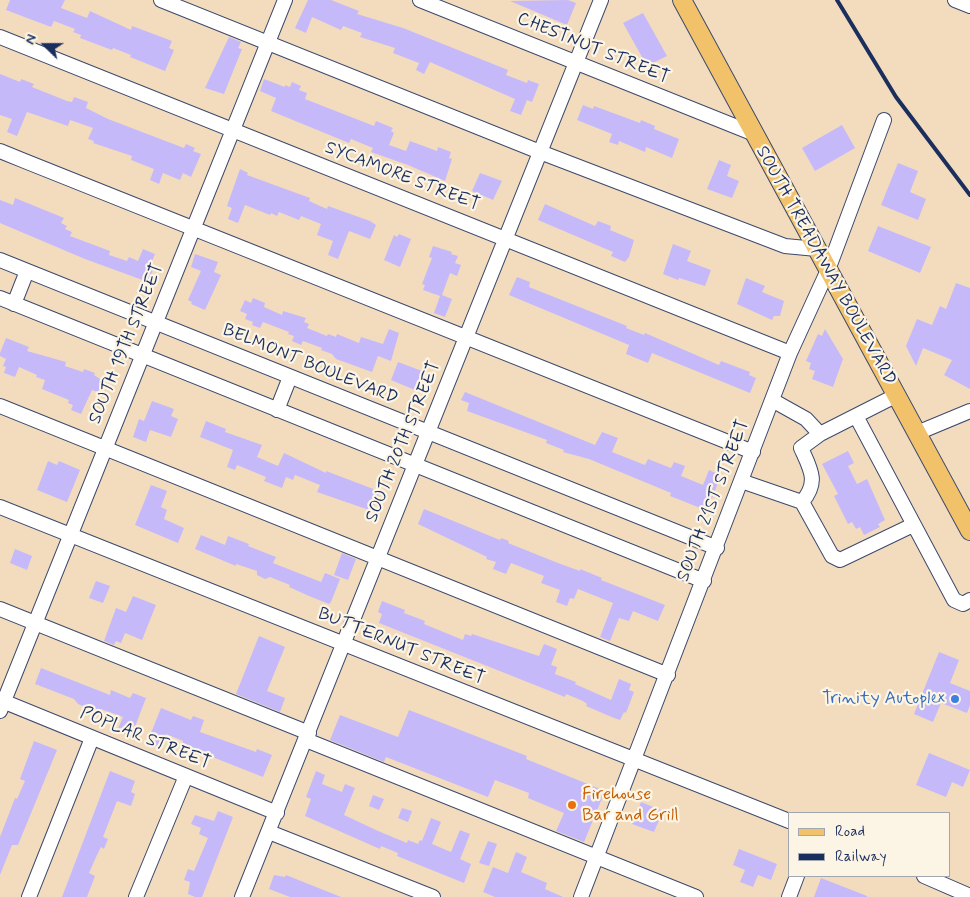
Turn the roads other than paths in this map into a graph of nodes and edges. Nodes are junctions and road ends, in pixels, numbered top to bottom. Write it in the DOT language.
graph roads {
  1 [pos="161,0"];
  2 [pos="285,0"];
  3 [pos="420,0"];
  4 [pos="601,0"];
  5 [pos="682,0"];
  6 [pos="955,0"];
  7 [pos="970,6"];
  8 [pos="0,37"];
  9 [pos="268,42"];
  10 [pos="576,63"];
  11 [pos="884,120"];
  12 [pos="233,131"];
  13 [pos="752,133"];
  14 [pos="0,151"];
  15 [pos="540,152"];
  16 [pos="193,230"];
  17 [pos="506,238"];
  18 [pos="817,249"];
  19 [pos="0,260"];
  20 [pos="828,270"];
  21 [pos="27,271"];
  22 [pos="0,298"];
  23 [pos="14,304"];
  24 [pos="156,323"];
  25 [pos="467,336"];
  26 [pos="790,353"];
  27 [pos="142,356"];
  28 [pos="290,377"];
  29 [pos="897,395"];
  30 [pos="772,400"];
  31 [pos="0,406"];
  32 [pos="277,410"];
  33 [pos="970,411"];
  34 [pos="856,416"];
  35 [pos="426,433"];
  36 [pos="917,433"];
  37 [pos="820,434"];
  38 [pos="105,448"];
  39 [pos="753,452"];
  40 [pos="414,464"];
  41 [pos="742,482"];
  42 [pos="802,502"];
  43 [pos="0,507"];
  44 [pos="914,525"];
  45 [pos="970,531"];
  46 [pos="71,535"];
  47 [pos="716,548"];
  48 [pos="378,559"];
  49 [pos="704,580"];
  50 [pos="970,600"];
  51 [pos="0,609"];
  52 [pos="35,624"];
  53 [pos="344,645"];
  54 [pos="668,675"];
  55 [pos="1,704"];
  56 [pos="307,737"];
  57 [pos="92,738"];
  58 [pos="635,760"];
  59 [pos="186,776"];
  60 [pos="277,813"];
  61 [pos="788,821"];
  62 [pos="268,832"];
  63 [pos="597,857"];
  64 [pos="797,877"];
  65 [pos="926,877"];
  66 [pos="970,896"];
  67 [pos="29,897"];
  68 [pos="136,897"];
  69 [pos="242,897"];
  70 [pos="432,897"];
  71 [pos="581,897"];
  72 [pos="696,897"];
  73 [pos="789,897"];
  1 -- 9 [label="street"];
  2 -- 9 [label="street, SOUTH 19TH STREET"];
  3 -- 10 [label="street, CHESTNUT STREET"];
  4 -- 10 [label="street, SOUTH 20TH STREET"];
  5 -- 13 [label="main road, SOUTH TREADAWAY BOULEVARD"];
  6 -- 7 [label="street"];
  8 -- 12 [label="street, SYCAMORE STREET"];
  9 -- 12 [label="street, SOUTH 19TH STREET"];
  9 -- 15 [label="street"];
  10 -- 13 [label="street, CHESTNUT STREET"];
  10 -- 15 [label="street, SOUTH 20TH STREET"];
  11 -- 20 [label="street, SOUTH 21ST STREET"];
  12 -- 16 [label="street, SOUTH 19TH STREET"];
  12 -- 17 [label="street, SYCAMORE STREET"];
  13 -- 18 [label="main road, SOUTH TREADAWAY BOULEVARD"];
  14 -- 16 [label="street"];
  15 -- 17 [label="street, SOUTH 20TH STREET"];
  15 -- 18 [label="street"];
  16 -- 24 [label="street, SOUTH 19TH STREET"];
  16 -- 25 [label="street"];
  17 -- 25 [label="street, SOUTH 20TH STREET"];
  17 -- 26 [label="street, SYCAMORE STREET"];
  18 -- 20 [label="main road, SOUTH TREADAWAY BOULEVARD"];
  19 -- 21 [label="street, BELMONT BOULEVARD"];
  20 -- 26 [label="street, SOUTH 21ST STREET"];
  20 -- 29 [label="main road, SOUTH TREADAWAY BOULEVARD"];
  21 -- 23 [label="street"];
  21 -- 24 [label="street, BELMONT BOULEVARD"];
  22 -- 23 [label="street"];
  23 -- 27 [label="street"];
  24 -- 27 [label="street, SOUTH 19TH STREET"];
  24 -- 28 [label="street, BELMONT BOULEVARD"];
  25 -- 35 [label="street, SOUTH 20TH STREET"];
  25 -- 39 [label="street"];
  26 -- 30 [label="street, SOUTH 21ST STREET"];
  27 -- 32 [label="street"];
  27 -- 38 [label="street, SOUTH 19TH STREET"];
  28 -- 32 [label="street"];
  28 -- 35 [label="street, BELMONT BOULEVARD"];
  29 -- 34 [label="street"];
  29 -- 36 [label="main road, SOUTH TREADAWAY BOULEVARD"];
  30 -- 37 [label="street"];
  30 -- 39 [label="street, SOUTH 21ST STREET"];
  31 -- 38 [label="street"];
  32 -- 40 [label="street"];
  33 -- 36 [label="street"];
  34 -- 37 [label="street"];
  34 -- 44 [label="street"];
  35 -- 40 [label="street, SOUTH 20TH STREET"];
  35 -- 47 [label="street, BELMONT BOULEVARD"];
  36 -- 45 [label="main road, SOUTH TREADAWAY BOULEVARD"];
  37 -- 42 [label="street"];
  38 -- 46 [label="street, SOUTH 19TH STREET"];
  38 -- 48 [label="street"];
  39 -- 41 [label="street, SOUTH 21ST STREET"];
  40 -- 48 [label="street, SOUTH 20TH STREET"];
  40 -- 49 [label="street"];
  41 -- 42 [label="street"];
  41 -- 47 [label="street, SOUTH 21ST STREET"];
  42 -- 44 [label="street"];
  43 -- 46 [label="street, BUTTERNUT STREET"];
  44 -- 50 [label="street"];
  46 -- 52 [label="street, SOUTH 19TH STREET"];
  46 -- 53 [label="street, BUTTERNUT STREET"];
  47 -- 49 [label="street, SOUTH 21ST STREET"];
  48 -- 53 [label="street, SOUTH 20TH STREET"];
  48 -- 54 [label="street"];
  49 -- 54 [label="street, SOUTH 21ST STREET"];
  51 -- 52 [label="street"];
  52 -- 55 [label="street, SOUTH 19TH STREET"];
  52 -- 56 [label="street"];
  53 -- 56 [label="street, SOUTH 20TH STREET"];
  53 -- 58 [label="street, BUTTERNUT STREET"];
  54 -- 58 [label="street, SOUTH 21ST STREET"];
  55 -- 57 [label="street, POPLAR STREET"];
  56 -- 60 [label="street, SOUTH 20TH STREET"];
  56 -- 63 [label="street"];
  57 -- 59 [label="street, POPLAR STREET"];
  57 -- 67 [label="street"];
  58 -- 61 [label="street, BUTTERNUT STREET"];
  58 -- 63 [label="street, SOUTH 21ST STREET"];
  59 -- 60 [label="street, POPLAR STREET"];
  59 -- 68 [label="street"];
  60 -- 62 [label="street, SOUTH 20TH STREET"];
  62 -- 69 [label="street, SOUTH 20TH STREET"];
  62 -- 70 [label="street"];
  63 -- 71 [label="street, SOUTH 21ST STREET"];
  63 -- 72 [label="street"];
  64 -- 73 [label="street"];
  65 -- 66 [label="street"];
}
